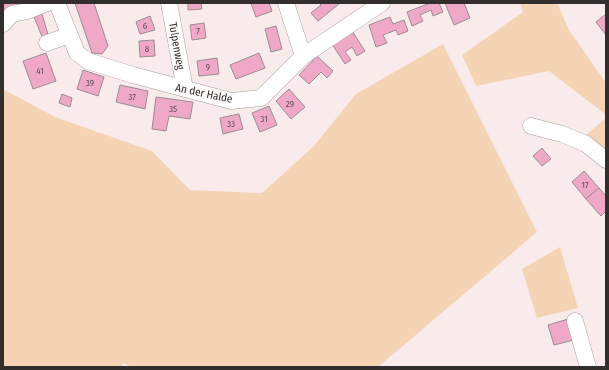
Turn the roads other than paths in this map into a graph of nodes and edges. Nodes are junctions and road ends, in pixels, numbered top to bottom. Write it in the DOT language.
graph roads {
  1 [pos="47,3"];
  2 [pos="57,3"];
  3 [pos="169,3"];
  4 [pos="286,3"];
  5 [pos="382,3"];
  6 [pos="3,24"];
  7 [pos="69,35"];
  8 [pos="47,43"];
  9 [pos="303,56"];
  10 [pos="185,89"];
  11 [pos="531,126"];
  12 [pos="606,160"];
  13 [pos="575,321"];
  14 [pos="588,367"];
  1 -- 6 [label="street"];
  2 -- 7 [label="street, An der Halde"];
  3 -- 10 [label="street, Tulpenweg"];
  4 -- 9 [label="street"];
  5 -- 9 [label="street, An der Halde"];
  7 -- 8 [label="street"];
  7 -- 10 [label="street, An der Halde"];
  9 -- 10 [label="street, An der Halde"];
  11 -- 12 [label="street"];
  13 -- 14 [label="street"];
}
